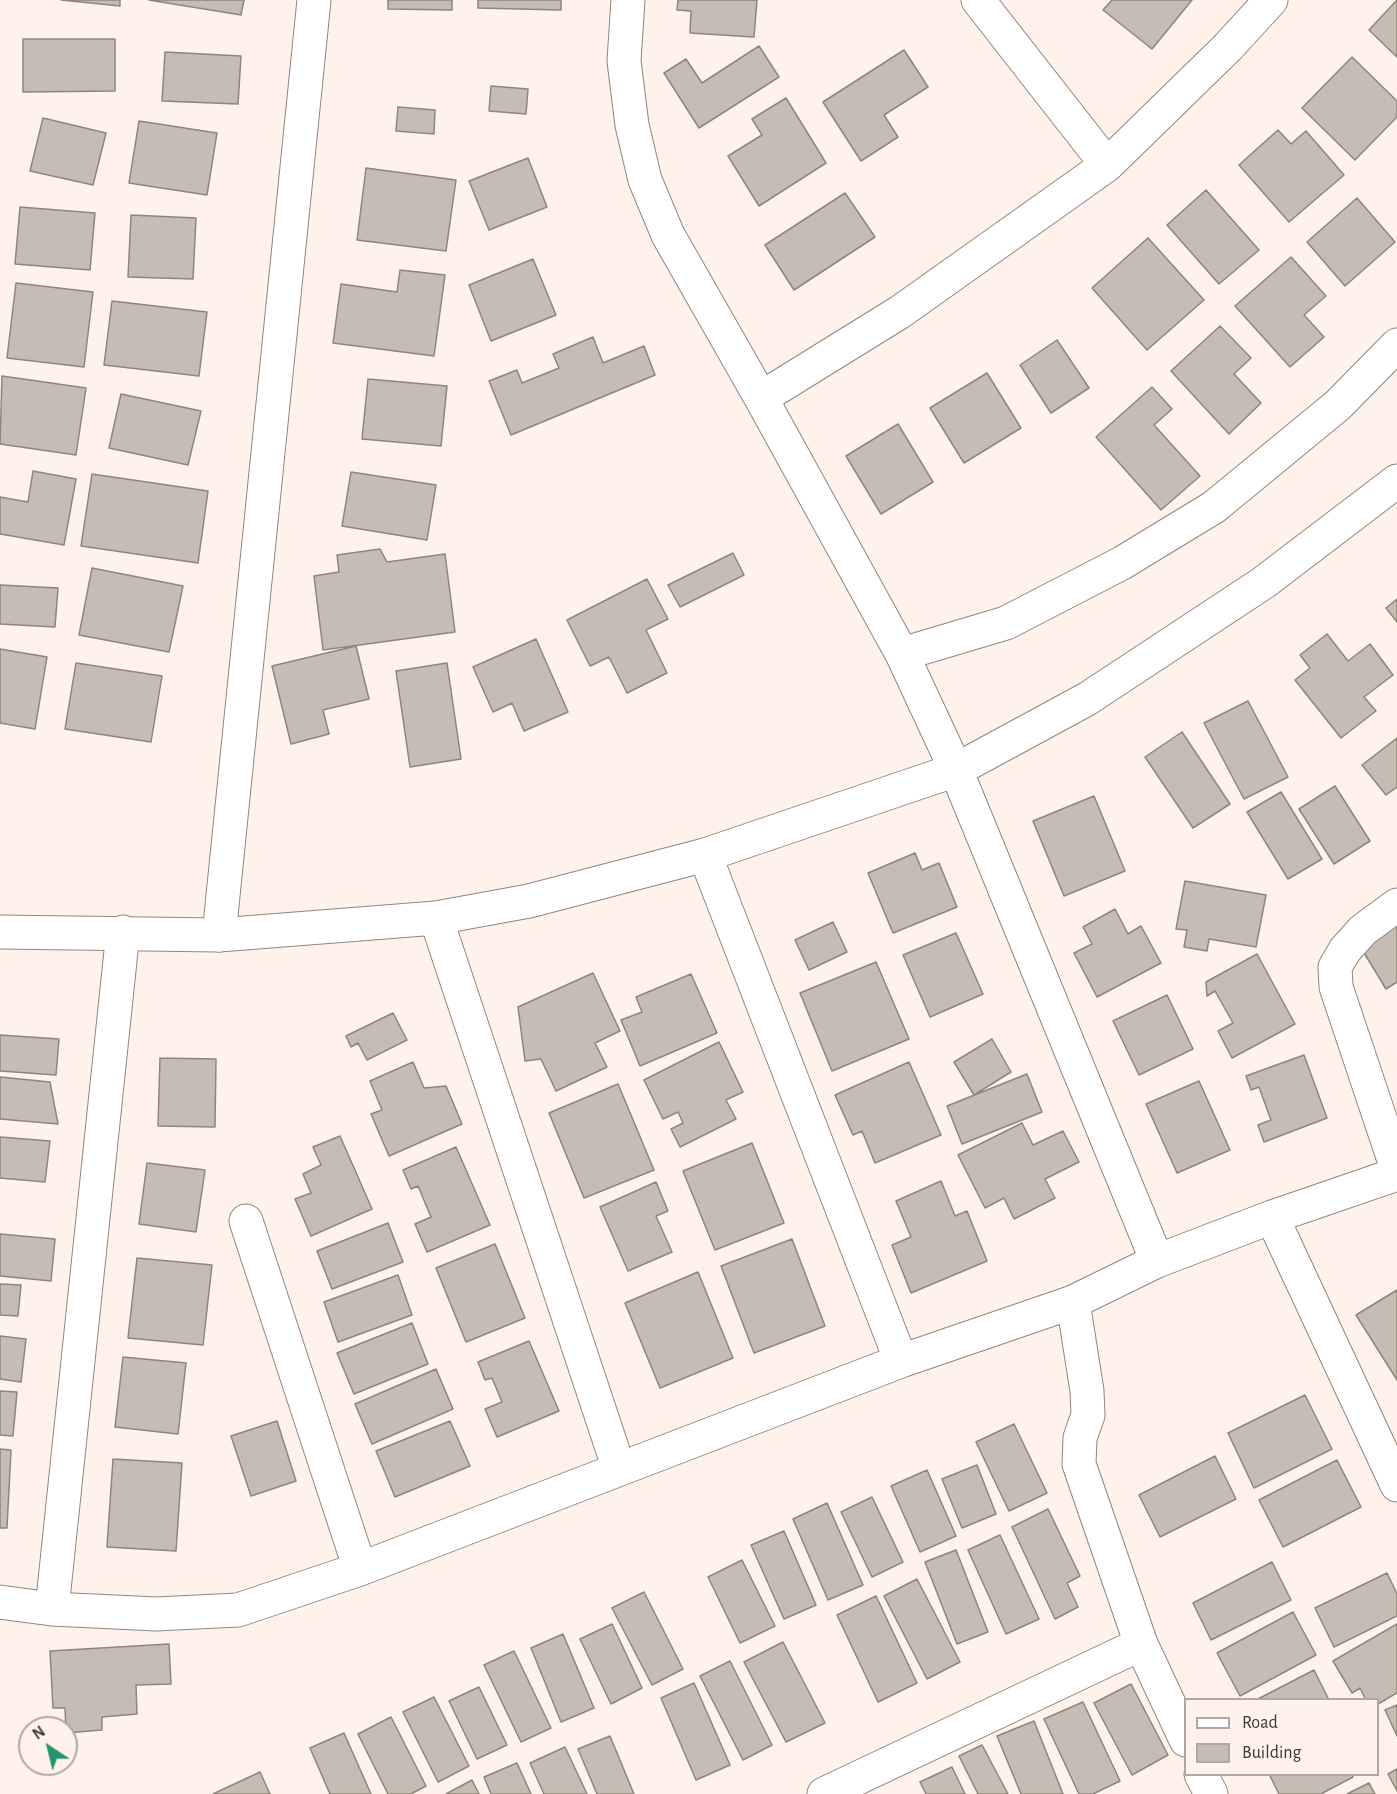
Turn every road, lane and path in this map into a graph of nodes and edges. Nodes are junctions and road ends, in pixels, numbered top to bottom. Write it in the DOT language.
graph roads {
  1 [pos="314,0"];
  2 [pos="628,0"];
  3 [pos="978,0"];
  4 [pos="1271,0"];
  5 [pos="1107,165"];
  6 [pos="1397,345"];
  7 [pos="761,398"];
  8 [pos="1397,481"];
  9 [pos="902,654"];
  10 [pos="956,770"];
  11 [pos="705,855"];
  12 [pos="1397,905"];
  13 [pos="436,918"];
  14 [pos="0,932"];
  15 [pos="123,932"];
  16 [pos="219,935"];
  17 [pos="1397,1169"];
  18 [pos="1397,1174"];
  19 [pos="1272,1217"];
  20 [pos="246,1221"];
  21 [pos="1157,1261"];
  22 [pos="1073,1302"];
  23 [pos="901,1361"];
  24 [pos="619,1469"];
  25 [pos="1397,1485"];
  26 [pos="360,1569"];
  27 [pos="0,1602"];
  28 [pos="52,1609"];
  29 [pos="1141,1644"];
  30 [pos="1184,1738"];
  31 [pos="1203,1776"];
  32 [pos="824,1794"];
  33 [pos="1211,1794"];
  1 -- 16 [label="street"];
  2 -- 7 [label="street"];
  3 -- 5 [label="street"];
  4 -- 5 [label="street"];
  5 -- 7 [label="street"];
  6 -- 9 [label="street"];
  7 -- 9 [label="street"];
  8 -- 10 [label="street"];
  9 -- 10 [label="street"];
  10 -- 11 [label="street"];
  10 -- 21 [label="street"];
  11 -- 13 [label="street"];
  11 -- 23 [label="street"];
  12 -- 17 [label="street"];
  13 -- 16 [label="street"];
  13 -- 24 [label="street"];
  14 -- 15 [label="street"];
  15 -- 16 [label="street"];
  15 -- 28 [label="street"];
  18 -- 19 [label="street"];
  19 -- 21 [label="street"];
  19 -- 25 [label="street"];
  20 -- 26 [label="street"];
  21 -- 22 [label="street"];
  22 -- 23 [label="street"];
  22 -- 29 [label="street"];
  23 -- 24 [label="street"];
  24 -- 26 [label="street"];
  26 -- 28 [label="street"];
  27 -- 28 [label="street"];
  29 -- 30 [label="street"];
  29 -- 32 [label="street"];
  31 -- 33 [label="street"];
}
